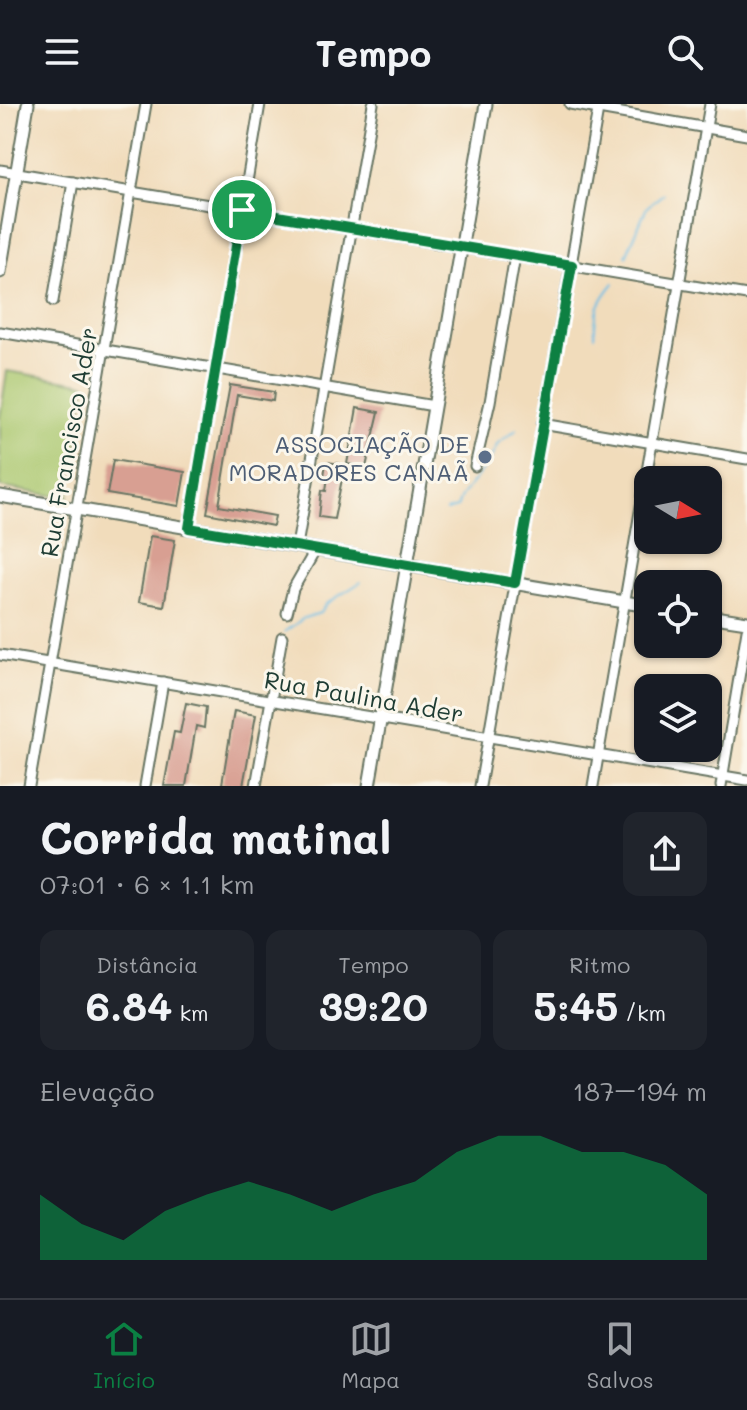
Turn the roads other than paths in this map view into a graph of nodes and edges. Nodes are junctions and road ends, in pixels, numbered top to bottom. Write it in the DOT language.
graph roads {
  1 [pos="28,104"];
  2 [pos="146,104"];
  3 [pos="260,104"];
  4 [pos="373,104"];
  5 [pos="486,104"];
  6 [pos="570,104"];
  7 [pos="710,104"];
  8 [pos="598,106"];
  9 [pos="706,128"];
  10 [pos="747,135"];
  11 [pos="0,170"];
  12 [pos="17,172"];
  13 [pos="73,182"];
  14 [pos="131,192"];
  15 [pos="242,210"];
  16 [pos="352,229"];
  17 [pos="462,247"];
  18 [pos="515,256"];
  19 [pos="572,265"];
  20 [pos="0,272"];
  21 [pos="679,283"];
  22 [pos="747,295"];
  23 [pos="53,301"];
  24 [pos="0,332"];
  25 [pos="104,350"];
  26 [pos="215,369"];
  27 [pos="324,388"];
  28 [pos="434,406"];
  29 [pos="542,424"];
  30 [pos="652,443"];
  31 [pos="747,459"];
  32 [pos="475,466"];
  33 [pos="0,496"];
  34 [pos="77,509"];
  35 [pos="189,528"];
  36 [pos="297,546"];
  37 [pos="316,549"];
  38 [pos="407,565"];
  39 [pos="515,583"];
  40 [pos="624,602"];
  41 [pos="634,604"];
  42 [pos="287,613"];
  43 [pos="722,618"];
  44 [pos="747,622"];
  45 [pos="747,630"];
  46 [pos="282,637"];
  47 [pos="0,655"];
  48 [pos="50,663"];
  49 [pos="163,682"];
  50 [pos="271,700"];
  51 [pos="380,719"];
  52 [pos="489,737"];
  53 [pos="598,755"];
  54 [pos="747,780"];
  55 [pos="721,781"];
  56 [pos="29,786"];
  57 [pos="145,786"];
  58 [pos="256,786"];
  59 [pos="369,786"];
  60 [pos="480,786"];
  61 [pos="593,786"];
  1 -- 12 [label="street"];
  2 -- 14 [label="street, Rua Francisco Ader"];
  3 -- 15 [label="street"];
  4 -- 16 [label="street"];
  5 -- 17 [label="street"];
  6 -- 8 [label="street"];
  7 -- 9 [label="street"];
  8 -- 9 [label="street"];
  8 -- 19 [label="street"];
  9 -- 10 [label="street"];
  9 -- 21 [label="street"];
  11 -- 12 [label="street"];
  12 -- 13 [label="street"];
  12 -- 20 [label="street"];
  13 -- 14 [label="street"];
  13 -- 23 [label="street"];
  14 -- 15 [label="street"];
  14 -- 25 [label="street, Rua Francisco Ader"];
  15 -- 16 [label="street"];
  15 -- 26 [label="street"];
  16 -- 17 [label="street"];
  16 -- 27 [label="street"];
  17 -- 18 [label="street"];
  17 -- 28 [label="street"];
  18 -- 19 [label="street"];
  18 -- 32 [label="street"];
  19 -- 21 [label="street"];
  19 -- 29 [label="street"];
  21 -- 22 [label="street"];
  21 -- 30 [label="street"];
  24 -- 25 [label="street"];
  25 -- 26 [label="street"];
  25 -- 34 [label="street, Rua Francisco Ader"];
  26 -- 27 [label="street"];
  26 -- 35 [label="street"];
  27 -- 28 [label="street"];
  27 -- 36 [label="street"];
  28 -- 38 [label="street"];
  29 -- 30 [label="street"];
  29 -- 39 [label="street"];
  30 -- 31 [label="street"];
  30 -- 40 [label="street"];
  33 -- 34 [label="street"];
  34 -- 35 [label="street"];
  34 -- 48 [label="street, Rua Francisco Ader"];
  35 -- 36 [label="street"];
  36 -- 37 [label="street"];
  37 -- 38 [label="street"];
  37 -- 42 [label="street"];
  38 -- 39 [label="street"];
  38 -- 51 [label="street"];
  39 -- 40 [label="street"];
  39 -- 52 [label="street"];
  40 -- 41 [label="street"];
  40 -- 53 [label="street"];
  43 -- 44 [label="street"];
  45 -- 55 [label="street"];
  46 -- 50 [label="street"];
  47 -- 48 [label="street, Rua Paulina Ader"];
  48 -- 49 [label="street, Rua Paulina Ader"];
  48 -- 56 [label="street, Rua Francisco Ader"];
  49 -- 50 [label="street, Rua Paulina Ader"];
  49 -- 57 [label="street"];
  50 -- 51 [label="street, Rua Paulina Ader"];
  50 -- 58 [label="street"];
  51 -- 52 [label="street, Rua Paulina Ader"];
  51 -- 59 [label="street"];
  52 -- 53 [label="street, Rua Paulina Ader"];
  52 -- 60 [label="street"];
  53 -- 55 [label="street, Rua Paulina Ader"];
  53 -- 61 [label="street"];
  54 -- 55 [label="street, Rua Paulina Ader"];
}
